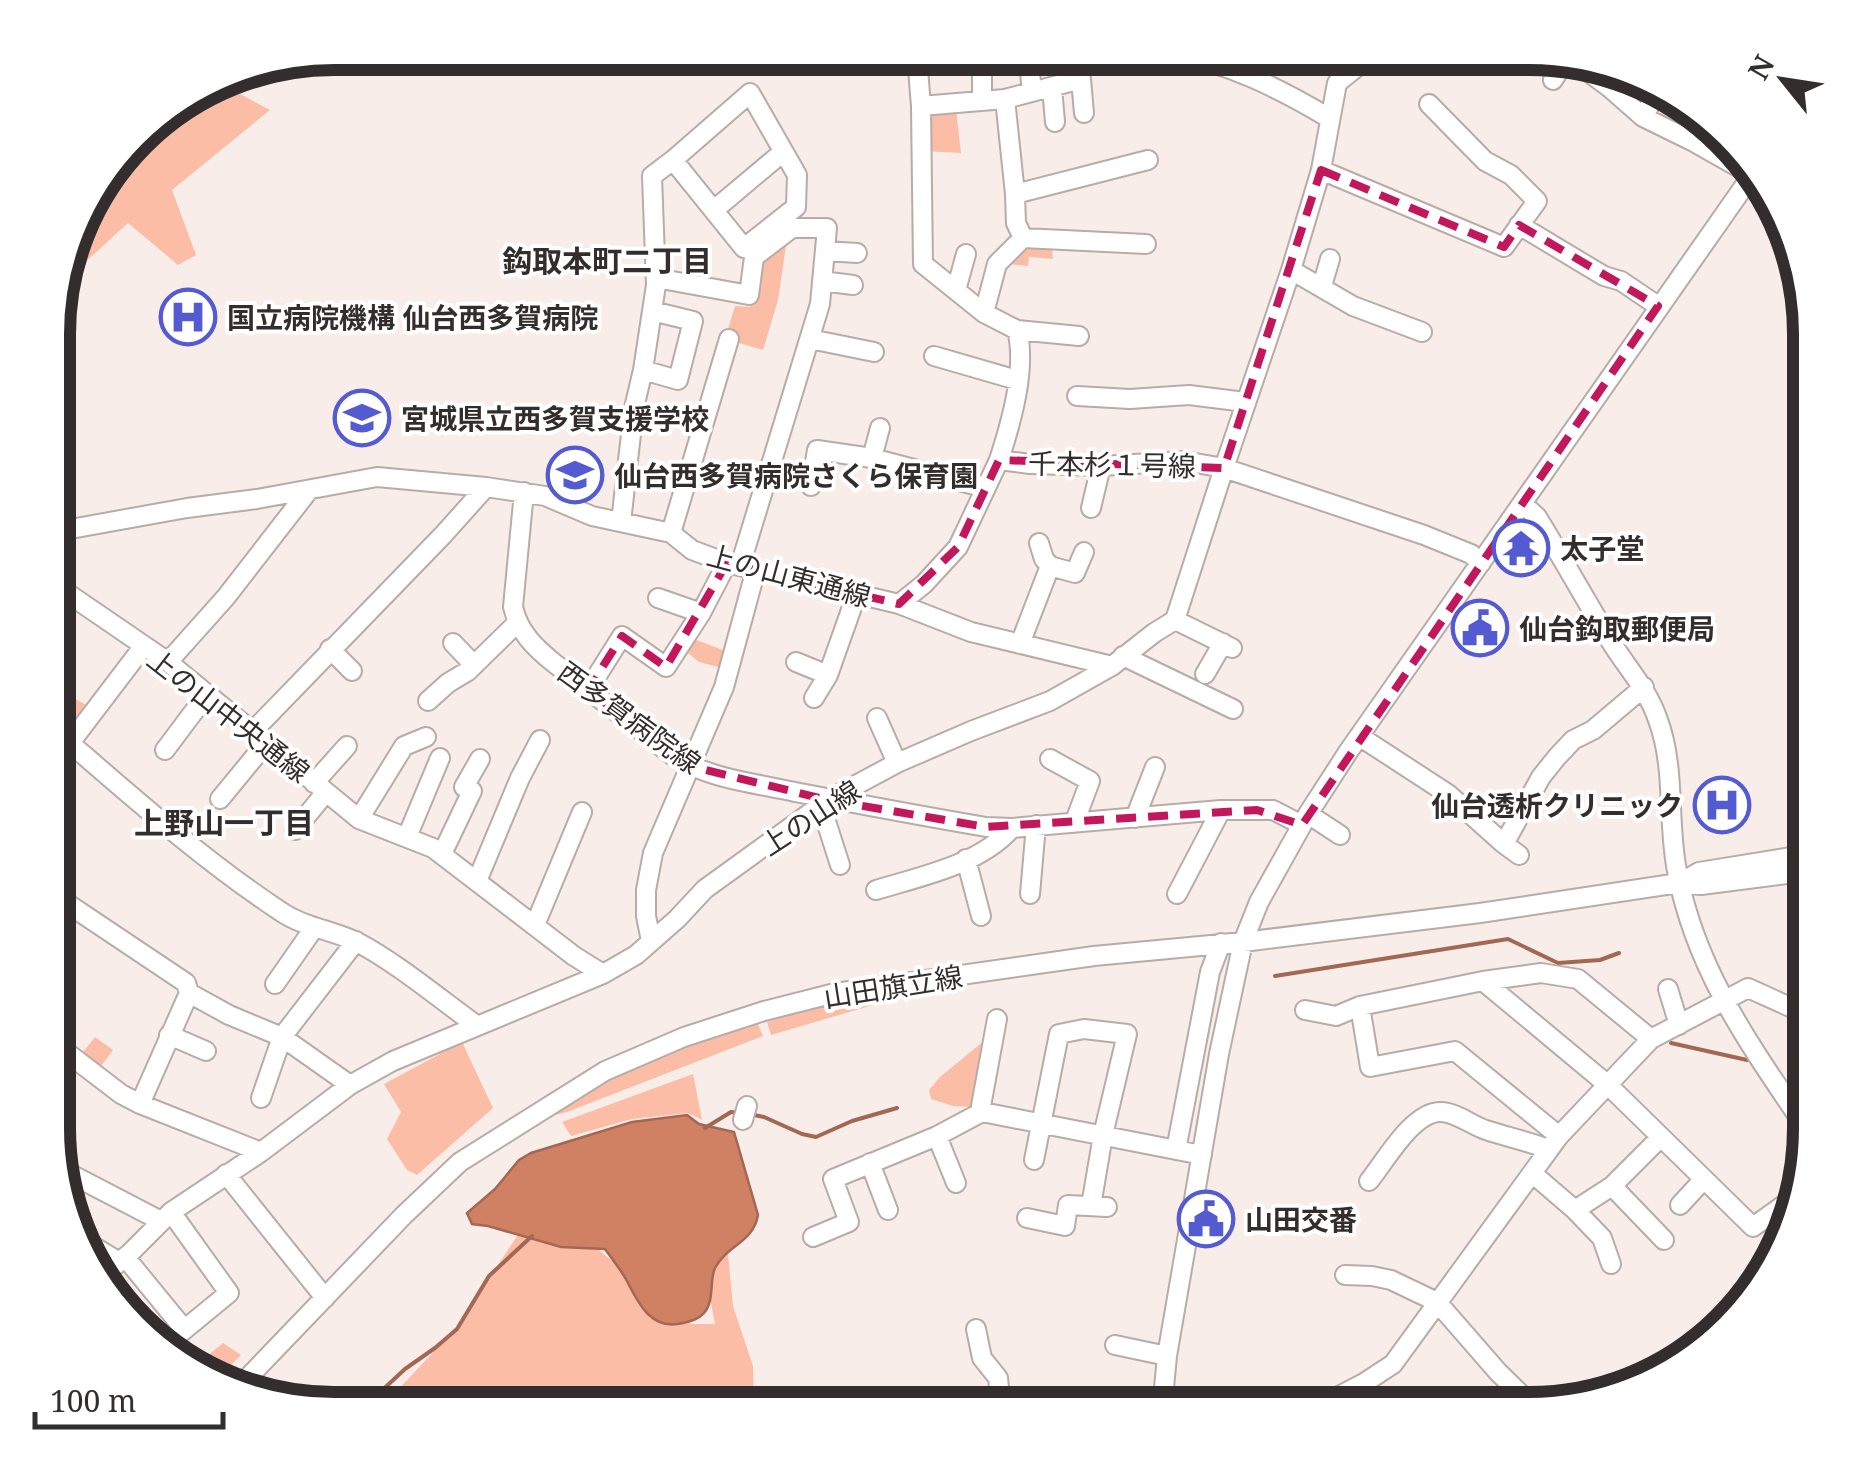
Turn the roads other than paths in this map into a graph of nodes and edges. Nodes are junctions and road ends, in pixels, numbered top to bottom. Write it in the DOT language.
graph roads {
  1 [pos="918,70"];
  2 [pos="982,71"];
  3 [pos="1029,71"];
  4 [pos="1240,71"];
  5 [pos="1352,71"];
  6 [pos="1558,72"];
  7 [pos="1598,79"];
  8 [pos="1553,80"];
  9 [pos="1612,84"];
  10 [pos="1052,88"];
  11 [pos="1610,88"];
  12 [pos="1032,92"];
  13 [pos="1004,99"];
  14 [pos="982,101"];
  15 [pos="1653,101"];
  16 [pos="1428,104"];
  17 [pos="921,106"];
  18 [pos="1084,113"];
  19 [pos="1644,116"];
  20 [pos="1329,118"];
  21 [pos="1055,122"];
  22 [pos="783,152"];
  23 [pos="673,160"];
  24 [pos="1148,160"];
  25 [pos="1728,161"];
  26 [pos="1320,170"];
  27 [pos="1746,184"];
  28 [pos="1015,194"];
  29 [pos="714,210"];
  30 [pos="1519,225"];
  31 [pos="1022,238"];
  32 [pos="1146,244"];
  33 [pos="825,250"];
  34 [pos="857,253"];
  35 [pos="966,254"];
  36 [pos="1330,260"];
  37 [pos="1291,270"];
  38 [pos="656,278"];
  39 [pos="822,281"];
  40 [pos="852,285"];
  41 [pos="1322,286"];
  42 [pos="956,290"];
  43 [pos="1658,306"];
  44 [pos="652,311"];
  45 [pos="984,313"];
  46 [pos="1017,330"];
  47 [pos="1422,332"];
  48 [pos="1079,336"];
  49 [pos="729,339"];
  50 [pos="810,339"];
  51 [pos="874,352"];
  52 [pos="934,356"];
  53 [pos="643,370"];
  54 [pos="1017,380"];
  55 [pos="1077,396"];
  56 [pos="1245,402"];
  57 [pos="880,428"];
  58 [pos="872,458"];
  59 [pos="999,460"];
  60 [pos="1101,466"];
  61 [pos="1224,468"];
  62 [pos="811,486"];
  63 [pos="486,487"];
  64 [pos="986,488"];
  65 [pos="309,490"];
  66 [pos="524,492"];
  67 [pos="1523,504"];
  68 [pos="1092,508"];
  69 [pos="621,522"];
  70 [pos="70,529"];
  71 [pos="671,533"];
  72 [pos="1040,543"];
  73 [pos="1084,552"];
  74 [pos="1482,562"];
  75 [pos="741,566"];
  76 [pos="1050,566"];
  77 [pos="857,593"];
  78 [pos="70,596"];
  79 [pos="658,598"];
  80 [pos="899,604"];
  81 [pos="701,613"];
  82 [pos="1175,620"];
  83 [pos="517,623"];
  84 [pos="453,643"];
  85 [pos="1020,644"];
  86 [pos="143,647"];
  87 [pos="330,649"];
  88 [pos="168,662"];
  89 [pos="796,662"];
  90 [pos="1118,662"];
  91 [pos="474,665"];
  92 [pos="352,670"];
  93 [pos="1205,674"];
  94 [pos="828,675"];
  95 [pos="1644,688"];
  96 [pos="588,690"];
  97 [pos="207,694"];
  98 [pos="814,698"];
  99 [pos="428,702"];
  100 [pos="1233,708"];
  101 [pos="877,718"];
  102 [pos="1359,736"];
  103 [pos="258,737"];
  104 [pos="426,738"];
  105 [pos="540,740"];
  106 [pos="71,744"];
  107 [pos="346,746"];
  108 [pos="165,750"];
  109 [pos="440,758"];
  110 [pos="480,759"];
  111 [pos="1050,760"];
  112 [pos="898,763"];
  113 [pos="689,766"];
  114 [pos="1155,767"];
  115 [pos="320,788"];
  116 [pos="220,799"];
  117 [pos="828,800"];
  118 [pos="1221,810"];
  119 [pos="582,812"];
  120 [pos="1136,818"];
  121 [pos="359,819"];
  122 [pos="1305,819"];
  123 [pos="1075,821"];
  124 [pos="1036,825"];
  125 [pos="1012,828"];
  126 [pos="294,830"];
  127 [pos="1340,836"];
  128 [pos="406,837"];
  129 [pos="442,854"];
  130 [pos="1792,857"];
  131 [pos="966,858"];
  132 [pos="840,865"];
  133 [pos="1792,873"];
  134 [pos="477,881"];
  135 [pos="1679,883"];
  136 [pos="876,890"];
  137 [pos="1030,894"];
  138 [pos="1177,894"];
  139 [pos="71,906"];
  140 [pos="981,916"];
  141 [pos="535,925"];
  142 [pos="314,928"];
  143 [pos="651,941"];
  144 [pos="356,942"];
  145 [pos="1243,942"];
  146 [pos="1221,943"];
  147 [pos="603,974"];
  148 [pos="1483,981"];
  149 [pos="275,984"];
  150 [pos="1668,989"];
  151 [pos="189,994"];
  152 [pos="1723,1001"];
  153 [pos="1360,1006"];
  154 [pos="1792,1008"];
  155 [pos="1305,1010"];
  156 [pos="998,1019"];
  157 [pos="476,1025"];
  158 [pos="1679,1025"];
  159 [pos="169,1035"];
  160 [pos="282,1037"];
  161 [pos="1651,1040"];
  162 [pos="206,1051"];
  163 [pos="71,1055"];
  164 [pos="350,1085"];
  165 [pos="1608,1085"];
  166 [pos="261,1098"];
  167 [pos="140,1104"];
  168 [pos="1792,1107"];
  169 [pos="982,1112"];
  170 [pos="1043,1125"];
  171 [pos="1103,1135"];
  172 [pos="937,1136"];
  173 [pos="1661,1136"];
  174 [pos="1554,1142"];
  175 [pos="1176,1150"];
  176 [pos="261,1152"];
  177 [pos="1202,1155"];
  178 [pos="1034,1160"];
  179 [pos="870,1163"];
  180 [pos="1532,1173"];
  181 [pos="226,1174"];
  182 [pos="75,1175"];
  183 [pos="1704,1179"];
  184 [pos="1369,1182"];
  185 [pos="956,1183"];
  186 [pos="1612,1186"];
  187 [pos="1680,1204"];
  188 [pos="1780,1208"];
  189 [pos="888,1210"];
  190 [pos="1575,1210"];
  191 [pos="166,1216"];
  192 [pos="1027,1218"];
  193 [pos="813,1237"];
  194 [pos="1664,1240"];
  195 [pos="98,1247"];
  196 [pos="122,1259"];
  197 [pos="1611,1264"];
  198 [pos="111,1268"];
  199 [pos="1345,1275"];
  200 [pos="325,1298"];
  201 [pos="1437,1302"];
  202 [pos="976,1329"];
  203 [pos="184,1330"];
  204 [pos="174,1338"];
  205 [pos="1116,1345"];
  206 [pos="1167,1356"];
  207 [pos="248,1377"];
  208 [pos="993,1392"];
  209 [pos="1164,1392"];
  210 [pos="1349,1392"];
  211 [pos="1519,1392"];
  1 -- 17 [label="street"];
  2 -- 14 [label="street"];
  3 -- 12 [label="street"];
  4 -- 20 [label="street"];
  5 -- 20 [label="street"];
  6 -- 8 [label="street"];
  7 -- 11 [label="street"];
  9 -- 11 [label="street"];
  10 -- 12 [label="street"];
  10 -- 18 [label="street"];
  10 -- 21 [label="street"];
  11 -- 19 [label="street"];
  12 -- 13 [label="street"];
  13 -- 14 [label="street"];
  13 -- 28 [label="street"];
  14 -- 17 [label="street"];
  15 -- 19 [label="street"];
  16 -- 30 [label="street"];
  17 -- 42 [label="street"];
  19 -- 25 [label="street"];
  20 -- 26 [label="street"];
  22 -- 23 [label="street"];
  22 -- 29 [label="street"];
  22 -- 29 [label="street"];
  23 -- 29 [label="street"];
  23 -- 38 [label="street"];
  24 -- 28 [label="street"];
  26 -- 30 [label="street"];
  26 -- 37 [label="street"];
  27 -- 43 [label="street"];
  28 -- 31 [label="street"];
  30 -- 43 [label="street"];
  31 -- 32 [label="street"];
  31 -- 45 [label="street"];
  33 -- 34 [label="street"];
  33 -- 38 [label="street"];
  33 -- 39 [label="street"];
  35 -- 42 [label="street"];
  36 -- 41 [label="street"];
  37 -- 41 [label="street"];
  37 -- 56 [label="street"];
  38 -- 44 [label="street"];
  39 -- 40 [label="street"];
  39 -- 50 [label="street"];
  41 -- 47 [label="street"];
  42 -- 45 [label="street"];
  43 -- 67 [label="street"];
  44 -- 53 [label="street"];
  44 -- 53 [label="street"];
  45 -- 46 [label="street"];
  46 -- 48 [label="street"];
  46 -- 54 [label="street"];
  49 -- 71 [label="street"];
  50 -- 51 [label="street"];
  50 -- 75 [label="street"];
  52 -- 54 [label="street"];
  53 -- 69 [label="street"];
  54 -- 59 [label="street"];
  55 -- 56 [label="street"];
  56 -- 61 [label="street"];
  57 -- 58 [label="street"];
  58 -- 62 [label="street"];
  58 -- 64 [label="street"];
  59 -- 60 [label="street, 千本杉１号線"];
  59 -- 64 [label="street, 千本杉１号線"];
  60 -- 61 [label="street, 千本杉１号線"];
  60 -- 68 [label="street"];
  61 -- 74 [label="street"];
  61 -- 82 [label="street"];
  63 -- 65 [label="street, 上の山東通線"];
  63 -- 66 [label="street, 上の山東通線"];
  63 -- 87 [label="street"];
  64 -- 80 [label="street, 千本杉１号線"];
  65 -- 70 [label="street, 上の山東通線"];
  65 -- 88 [label="street"];
  66 -- 69 [label="street, 上の山東通線"];
  66 -- 83 [label="street"];
  67 -- 74 [label="street"];
  67 -- 95 [label="street"];
  69 -- 71 [label="street, 上の山東通線"];
  71 -- 75 [label="street, 上の山東通線"];
  72 -- 76 [label="street"];
  73 -- 76 [label="street"];
  74 -- 102 [label="street"];
  75 -- 77 [label="street, 上の山東通線"];
  75 -- 81 [label="street"];
  75 -- 113 [label="street"];
  76 -- 85 [label="street"];
  77 -- 80 [label="street, 上の山東通線"];
  77 -- 94 [label="street"];
  78 -- 86 [label="street, 上の山中央通線"];
  79 -- 81 [label="street"];
  80 -- 85 [label="street, 上の山東通線"];
  81 -- 96 [label="street"];
  82 -- 90 [label="street, 上の山線"];
  82 -- 93 [label="street"];
  83 -- 91 [label="street"];
  83 -- 96 [label="street, 西多賀病院線"];
  84 -- 91 [label="street"];
  85 -- 90 [label="street, 上の山東通線"];
  86 -- 88 [label="street, 上の山中央通線"];
  86 -- 106 [label="street"];
  87 -- 92 [label="street"];
  87 -- 103 [label="street"];
  88 -- 97 [label="street, 上の山中央通線"];
  89 -- 94 [label="street"];
  90 -- 100 [label="street, 上の山東通線"];
  90 -- 112 [label="street, 上の山線"];
  91 -- 99 [label="street"];
  94 -- 98 [label="street"];
  95 -- 102 [label="street"];
  95 -- 135 [label="street"];
  96 -- 113 [label="street, 西多賀病院線"];
  97 -- 103 [label="street, 上の山中央通線"];
  97 -- 108 [label="street"];
  101 -- 112 [label="street"];
  102 -- 122 [label="street"];
  103 -- 115 [label="street, 上の山中央通線"];
  103 -- 116 [label="street"];
  104 -- 121 [label="street"];
  105 -- 134 [label="street"];
  106 -- 142 [label="street"];
  107 -- 115 [label="street"];
  109 -- 128 [label="street"];
  110 -- 129 [label="street"];
  111 -- 123 [label="street"];
  112 -- 117 [label="street, 上の山線"];
  113 -- 117 [label="street, 西多賀病院線"];
  113 -- 143 [label="street"];
  114 -- 120 [label="street"];
  115 -- 121 [label="street, 上の山中央通線"];
  115 -- 126 [label="street"];
  117 -- 125 [label="street, 西多賀病院線"];
  117 -- 132 [label="street"];
  117 -- 143 [label="street, 上の山線"];
  118 -- 120 [label="street, 西多賀病院線"];
  118 -- 122 [label="street, 西多賀病院線"];
  118 -- 138 [label="street"];
  119 -- 141 [label="street"];
  120 -- 123 [label="street, 西多賀病院線"];
  121 -- 128 [label="street, 上の山中央通線"];
  122 -- 127 [label="street, 西多賀病院線"];
  122 -- 145 [label="street"];
  123 -- 124 [label="street, 西多賀病院線"];
  124 -- 125 [label="street, 西多賀病院線"];
  124 -- 137 [label="street"];
  125 -- 131 [label="street"];
  128 -- 129 [label="street, 上の山中央通線"];
  129 -- 134 [label="street, 上の山中央通線"];
  130 -- 135 [label="street, 山田旗立線"];
  131 -- 136 [label="street"];
  131 -- 140 [label="street"];
  133 -- 135 [label="street, 山田旗立線"];
  134 -- 141 [label="street, 上の山中央通線"];
  135 -- 145 [label="street, 山田旗立線"];
  135 -- 152 [label="street"];
  139 -- 151 [label="street"];
  141 -- 147 [label="street, 上の山中央通線"];
  142 -- 144 [label="street"];
  142 -- 149 [label="street"];
  143 -- 147 [label="street, 上の山線"];
  144 -- 157 [label="street"];
  144 -- 160 [label="street"];
  145 -- 146 [label="street, 山田旗立線"];
  145 -- 177 [label="street"];
  146 -- 175 [label="street"];
  146 -- 200 [label="street, 山田旗立線"];
  147 -- 157 [label="street, 上の山線"];
  148 -- 153 [label="street"];
  148 -- 161 [label="street"];
  148 -- 165 [label="street"];
  150 -- 158 [label="street"];
  151 -- 159 [label="street"];
  151 -- 160 [label="street"];
  152 -- 154 [label="street"];
  152 -- 158 [label="street"];
  152 -- 168 [label="street"];
  153 -- 155 [label="street"];
  153 -- 174 [label="street"];
  156 -- 169 [label="street"];
  157 -- 164 [label="street, 上の山線"];
  158 -- 161 [label="street"];
  159 -- 162 [label="street"];
  159 -- 167 [label="street"];
  160 -- 164 [label="street"];
  160 -- 166 [label="street"];
  161 -- 165 [label="street"];
  163 -- 167 [label="street"];
  164 -- 176 [label="street, 上の山線"];
  165 -- 173 [label="street"];
  165 -- 174 [label="street"];
  167 -- 176 [label="street"];
  169 -- 170 [label="street"];
  169 -- 172 [label="street"];
  170 -- 171 [label="street"];
  170 -- 171 [label="street"];
  170 -- 178 [label="street"];
  171 -- 175 [label="street"];
  171 -- 192 [label="street"];
  172 -- 179 [label="street"];
  172 -- 185 [label="street"];
  173 -- 183 [label="street"];
  173 -- 186 [label="street"];
  174 -- 180 [label="street"];
  174 -- 184 [label="street"];
  175 -- 177 [label="street"];
  176 -- 181 [label="street, 上の山線"];
  177 -- 206 [label="street"];
  179 -- 189 [label="street"];
  179 -- 193 [label="street"];
  180 -- 190 [label="street"];
  180 -- 201 [label="street"];
  181 -- 191 [label="street, 上の山線"];
  181 -- 200 [label="street"];
  182 -- 191 [label="street"];
  183 -- 187 [label="street"];
  183 -- 188 [label="street"];
  186 -- 190 [label="street"];
  186 -- 194 [label="street"];
  190 -- 197 [label="street"];
  191 -- 196 [label="street, 上の山線"];
  191 -- 203 [label="street"];
  195 -- 196 [label="street"];
  196 -- 198 [label="street, 上の山線"];
  196 -- 203 [label="street"];
  199 -- 201 [label="street"];
  200 -- 207 [label="street, 山田旗立線"];
  201 -- 210 [label="street"];
  201 -- 211 [label="street"];
  202 -- 208 [label="street"];
  203 -- 204 [label="street"];
  205 -- 206 [label="street"];
  206 -- 209 [label="street"];
}
